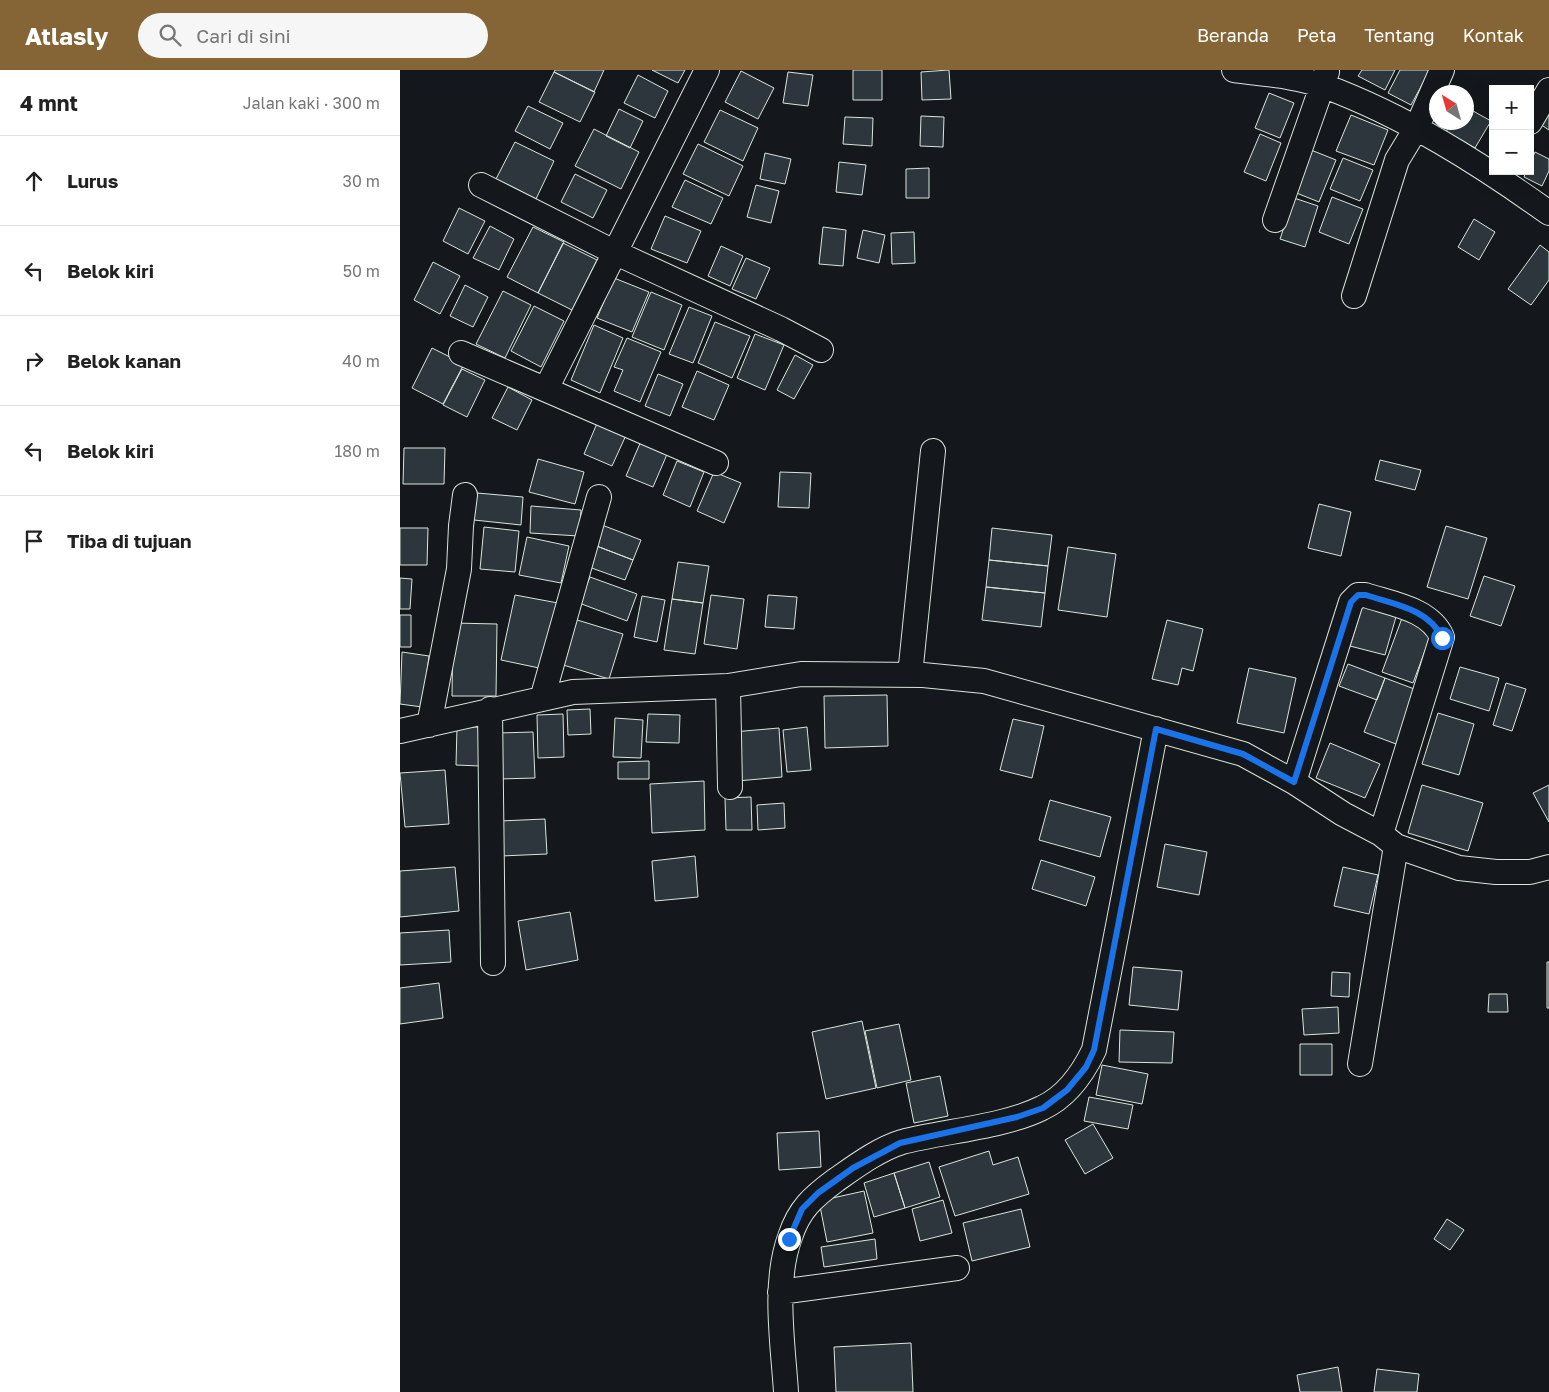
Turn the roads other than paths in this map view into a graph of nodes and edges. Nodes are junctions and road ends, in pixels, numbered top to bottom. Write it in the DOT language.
graph roads {
  1 [pos="707,70"];
  2 [pos="1234,70"];
  3 [pos="1442,70"];
  4 [pos="1325,78"];
  5 [pos="1549,90"];
  6 [pos="1534,115"];
  7 [pos="1417,127"];
  8 [pos="1489,168"];
  9 [pos="1500,175"];
  10 [pos="481,185"];
  11 [pos="1549,213"];
  12 [pos="1275,220"];
  13 [pos="614,252"];
  14 [pos="1354,296"];
  15 [pos="821,350"];
  16 [pos="461,353"];
  17 [pos="546,390"];
  18 [pos="933,451"];
  19 [pos="716,463"];
  20 [pos="465,495"];
  21 [pos="600,497"];
  22 [pos="910,675"];
  23 [pos="728,686"];
  24 [pos="542,699"];
  25 [pos="490,709"];
  26 [pos="430,725"];
  27 [pos="1156,729"];
  28 [pos="400,731"];
  29 [pos="1294,782"];
  30 [pos="730,788"];
  31 [pos="1388,840"];
  32 [pos="1549,867"];
  33 [pos="493,963"];
  34 [pos="1360,1064"];
  35 [pos="957,1268"];
  36 [pos="780,1292"];
  37 [pos="786,1392"];
  1 -- 13 [label="street"];
  2 -- 4 [label="street"];
  3 -- 7 [label="street"];
  4 -- 7 [label="street"];
  4 -- 12 [label="street"];
  5 -- 6 [label="street"];
  7 -- 8 [label="street"];
  7 -- 14 [label="street"];
  9 -- 11 [label="street"];
  10 -- 13 [label="street"];
  13 -- 15 [label="street"];
  13 -- 17 [label="street"];
  16 -- 17 [label="street"];
  17 -- 19 [label="street"];
  18 -- 22 [label="street"];
  20 -- 26 [label="street"];
  21 -- 24 [label="street"];
  22 -- 23 [label="street"];
  22 -- 27 [label="street"];
  23 -- 24 [label="street"];
  23 -- 30 [label="street"];
  24 -- 25 [label="street"];
  25 -- 26 [label="street"];
  25 -- 33 [label="street"];
  26 -- 28 [label="street"];
  27 -- 29 [label="street"];
  27 -- 36 [label="street"];
  29 -- 31 [label="street"];
  29 -- 31 [label="street"];
  31 -- 32 [label="street"];
  31 -- 34 [label="street"];
  35 -- 36 [label="street"];
  36 -- 37 [label="street"];
}
